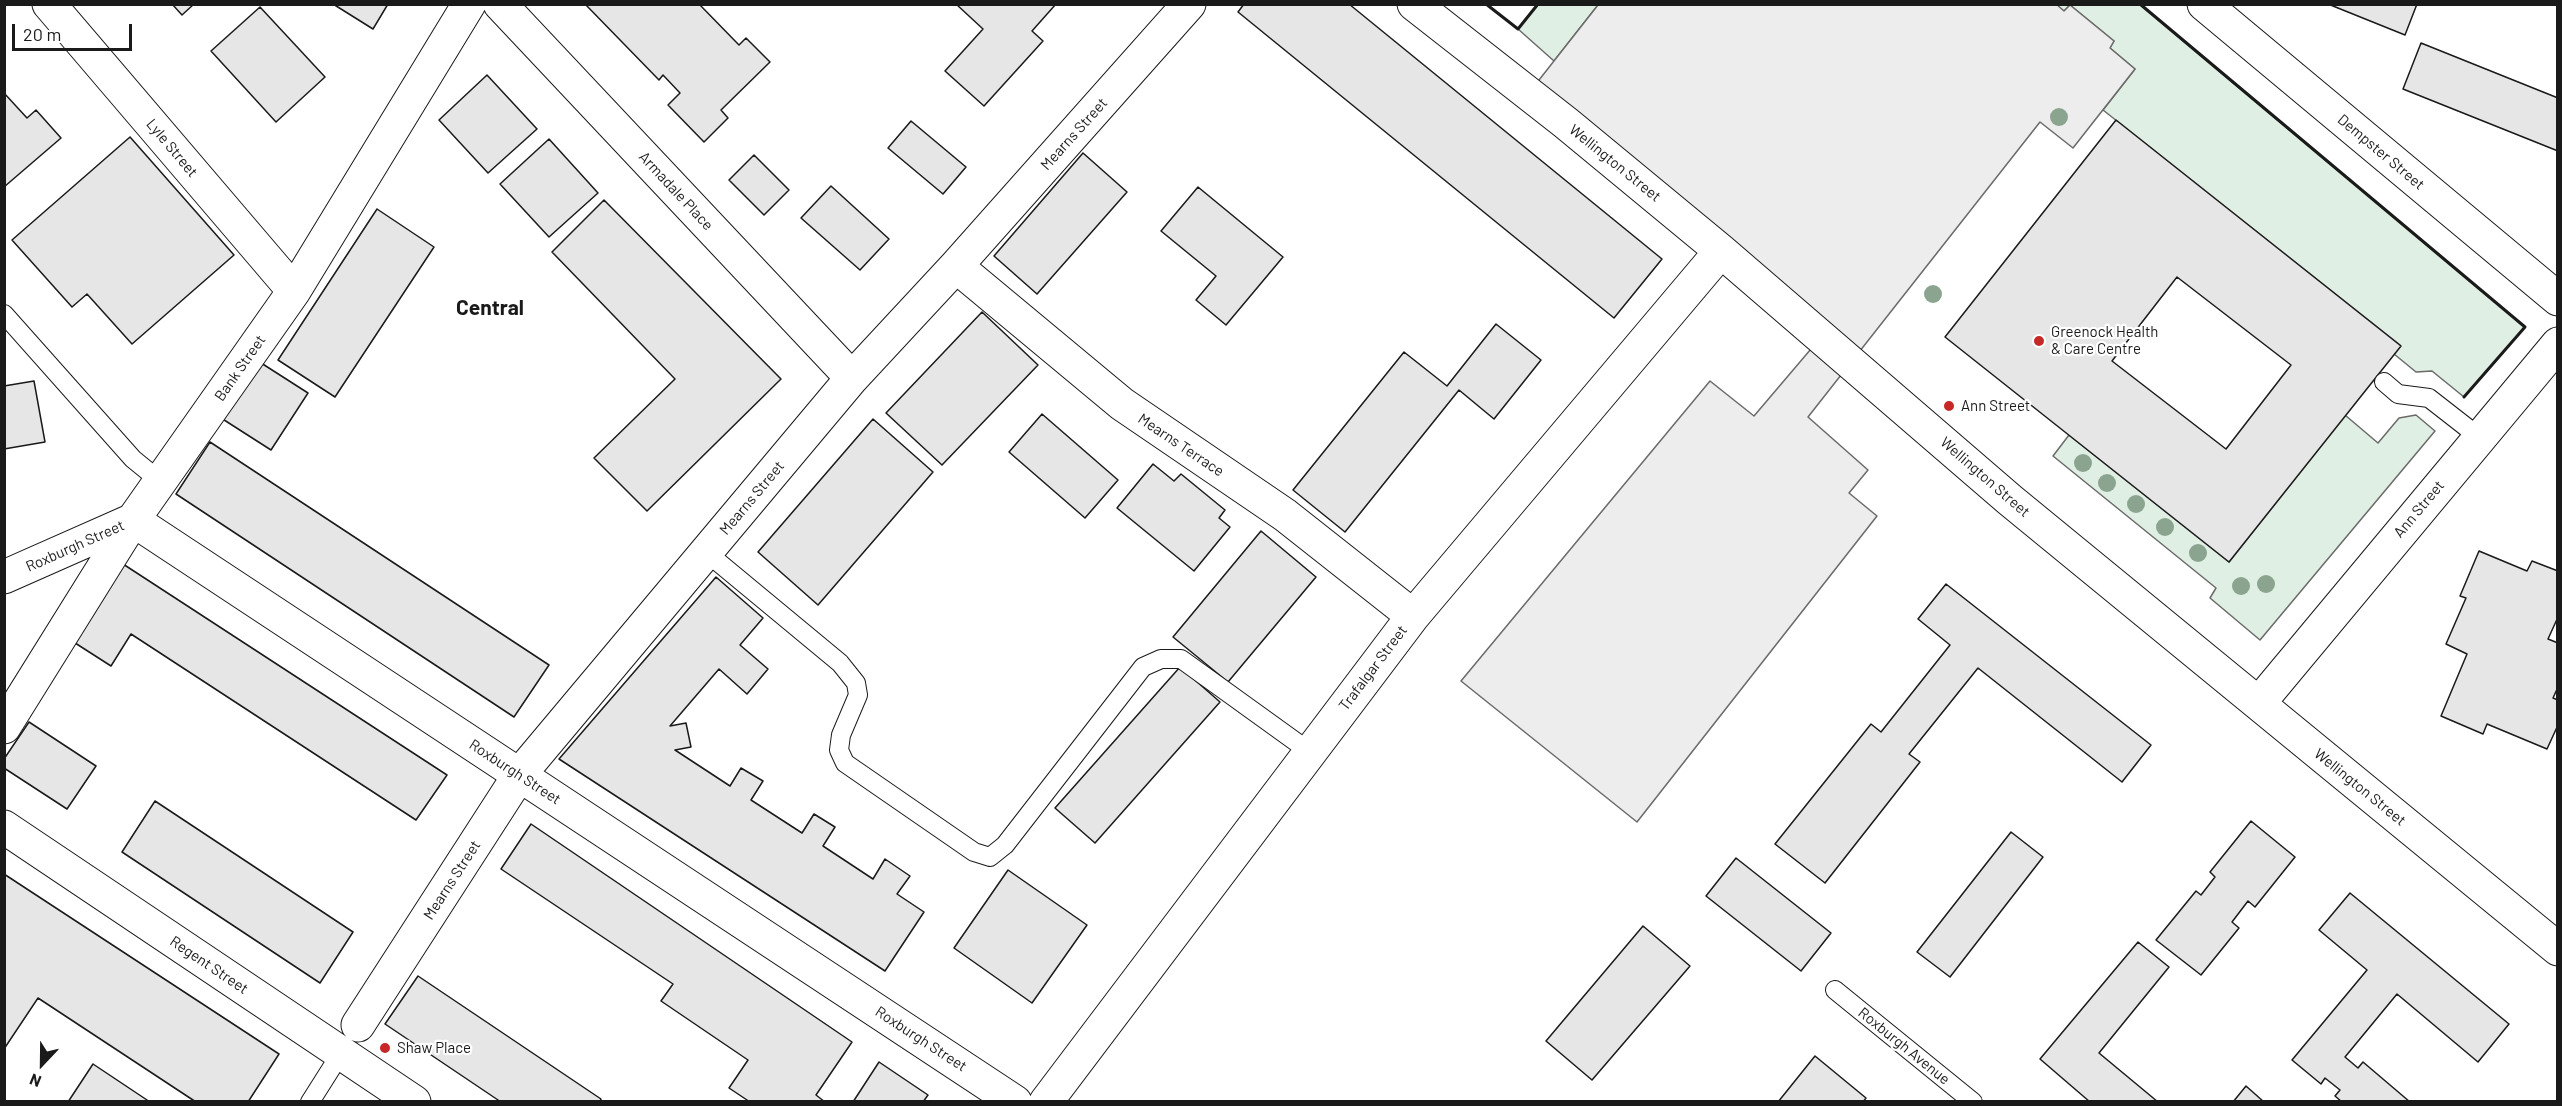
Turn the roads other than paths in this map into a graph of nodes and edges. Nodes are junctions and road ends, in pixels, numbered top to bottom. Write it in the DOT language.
graph roads {
  1 [pos="50,4"];
  2 [pos="469,4"];
  3 [pos="500,4"];
  4 [pos="1189,4"];
  5 [pos="1414,4"];
  6 [pos="2204,4"];
  7 [pos="1721,251"];
  8 [pos="956,266"];
  9 [pos="294,291"];
  10 [pos="2558,298"];
  11 [pos="4,314"];
  12 [pos="2558,344"];
  13 [pos="852,378"];
  14 [pos="2384,382"];
  15 [pos="2479,437"];
  16 [pos="160,482"];
  17 [pos="134,520"];
  18 [pos="706,552"];
  19 [pos="4,577"];
  20 [pos="1413,616"];
  21 [pos="2259,703"];
  22 [pos="4,727"];
  23 [pos="1310,752"];
  24 [pos="520,774"];
  25 [pos="4,827"];
  26 [pos="2558,949"];
  27 [pos="1835,990"];
  28 [pos="358,1025"];
  29 [pos="341,1053"];
  30 [pos="310,1101"];
  31 [pos="414,1101"];
  32 [pos="1015,1101"];
  33 [pos="1046,1101"];
  34 [pos="1973,1101"];
  1 -- 9 [label="street, Lyle Street"];
  2 -- 9 [label="street, Bank Street"];
  3 -- 13 [label="street, Armadale Place"];
  4 -- 8 [label="street, Mearns Street"];
  5 -- 7 [label="street, Wellington Street"];
  6 -- 10 [label="street, Dempster Street"];
  7 -- 20 [label="street, Trafalgar Street"];
  7 -- 21 [label="street, Wellington Street"];
  8 -- 13 [label="street, Mearns Street"];
  8 -- 20 [label="street, Mearns Terrace"];
  9 -- 16 [label="street, Bank Street"];
  11 -- 16 [label="lane"];
  12 -- 15 [label="street, Ann Street"];
  13 -- 18 [label="street, Mearns Street"];
  14 -- 15 [label="lane"];
  15 -- 21 [label="street, Ann Street"];
  16 -- 17 [label="street, Bank Street"];
  17 -- 19 [label="street, Roxburgh Street"];
  17 -- 22 [label="street, Bank Street"];
  17 -- 24 [label="street, Roxburgh Street"];
  18 -- 23 [label="lane"];
  18 -- 24 [label="street, Mearns Street"];
  20 -- 23 [label="street, Trafalgar Street"];
  21 -- 26 [label="street, Wellington Street"];
  23 -- 33 [label="street, Trafalgar Street"];
  24 -- 28 [label="street, Mearns Street"];
  24 -- 32 [label="street, Roxburgh Street"];
  25 -- 29 [label="street, Regent Street"];
  27 -- 34 [label="lane, Roxburgh Avenue"];
  29 -- 30 [label="lane"];
  29 -- 31 [label="street, Regent Street"];
}
